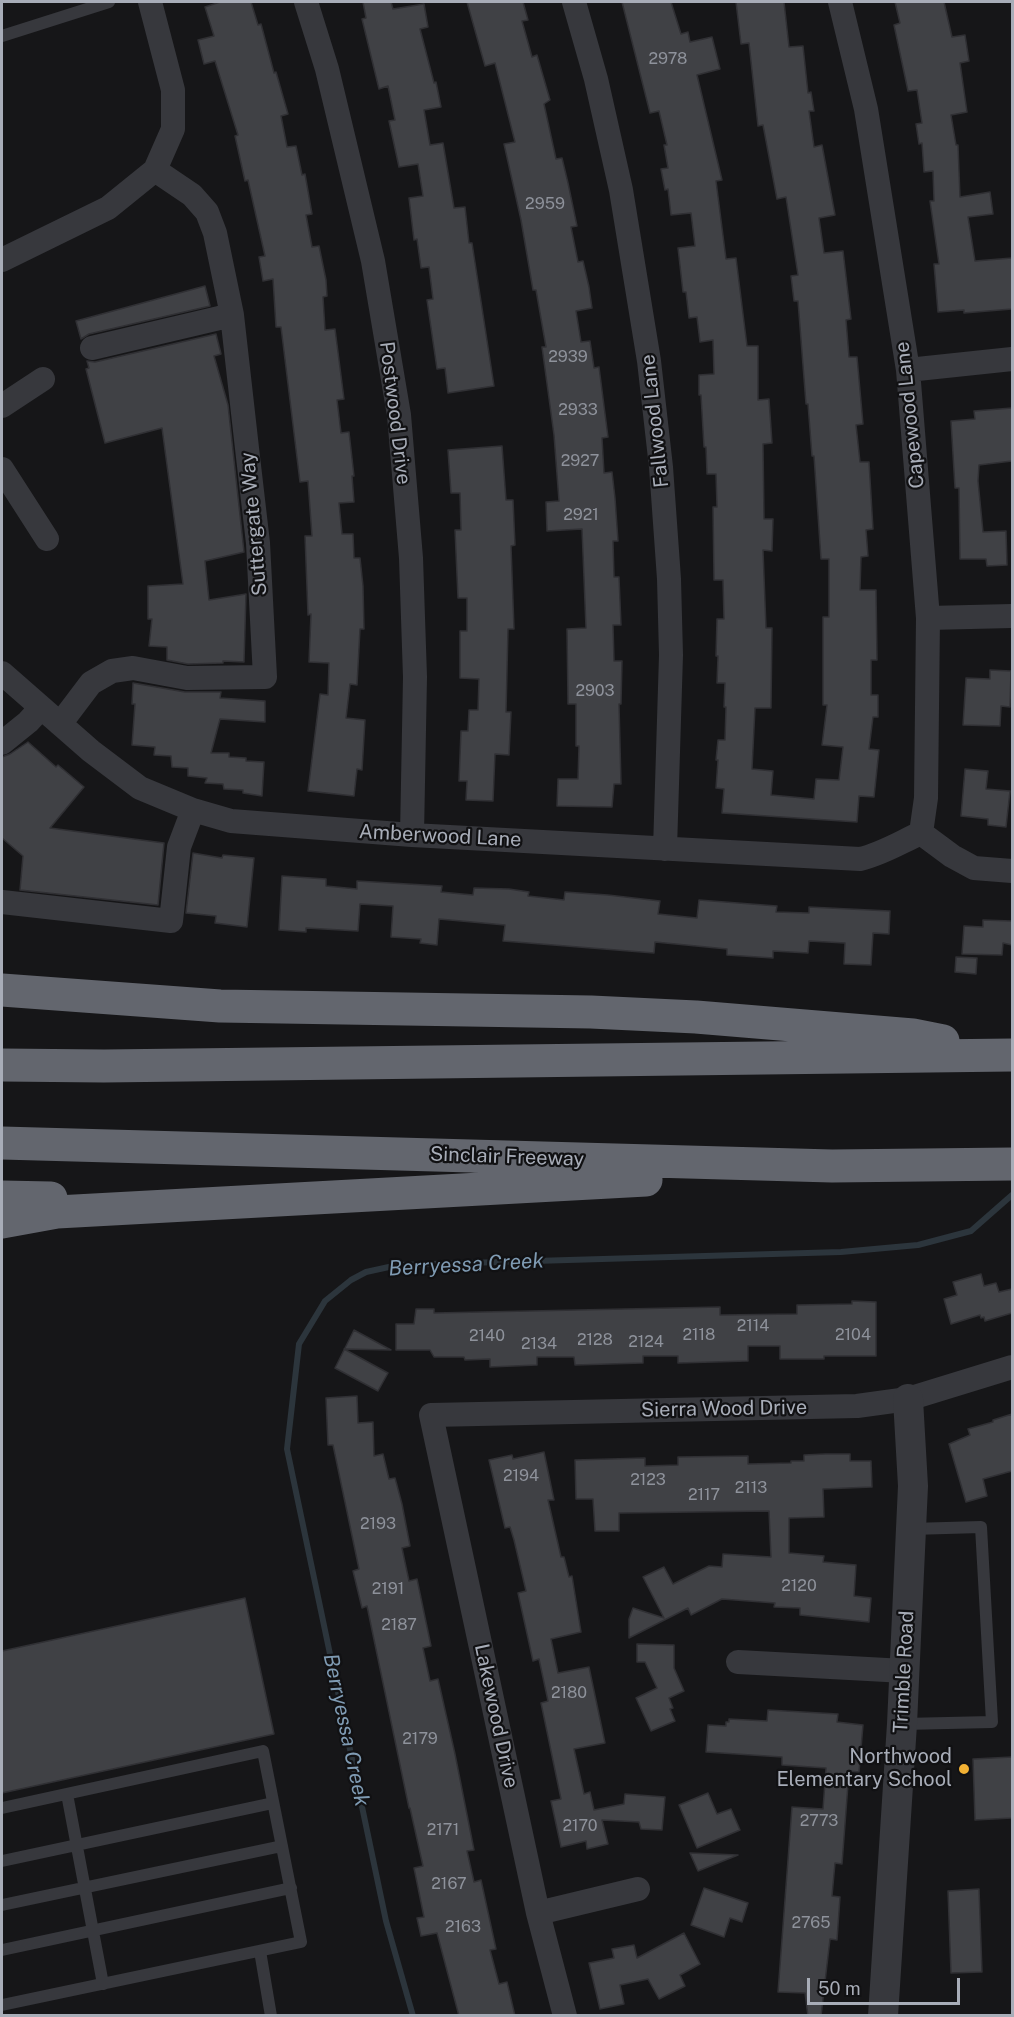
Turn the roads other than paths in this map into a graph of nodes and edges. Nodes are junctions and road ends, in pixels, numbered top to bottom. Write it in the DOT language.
graph roads {
  1 [pos="109,2"];
  2 [pos="150,2"];
  3 [pos="306,2"];
  4 [pos="574,2"];
  5 [pos="840,2"];
  6 [pos="93,4"];
  7 [pos="2,36"];
  8 [pos="155,170"];
  9 [pos="2,260"];
  10 [pos="232,315"];
  11 [pos="92,348"];
  12 [pos="1012,359"];
  13 [pos="909,370"];
  14 [pos="43,379"];
  15 [pos="2,406"];
  16 [pos="2,469"];
  17 [pos="46,539"];
  18 [pos="1012,616"];
  19 [pos="928,618"];
  20 [pos="2,673"];
  21 [pos="41,708"];
  22 [pos="60,724"];
  23 [pos="2,742"];
  24 [pos="193,810"];
  25 [pos="921,833"];
  26 [pos="412,834"];
  27 [pos="665,849"];
  28 [pos="1012,871"];
  29 [pos="2,902"];
  30 [pos="2,990"];
  31 [pos="220,1006"];
  32 [pos="2,1014"];
  33 [pos="1009,1055"];
  34 [pos="2,1065"];
  35 [pos="2,1143"];
  36 [pos="1012,1164"];
  37 [pos="831,1167"];
  38 [pos="2,1197"];
  39 [pos="248,1201"];
  40 [pos="2,1222"];
  41 [pos="1012,1367"];
  42 [pos="908,1399"];
  43 [pos="431,1415"];
  44 [pos="911,1529"];
  45 [pos="738,1662"];
  46 [pos="904,1671"];
  47 [pos="902,1724"];
  48 [pos="67,1794"];
  49 [pos="273,1803"];
  50 [pos="2,1808"];
  51 [pos="77,1845"];
  52 [pos="282,1846"];
  53 [pos="2,1861"];
  54 [pos="85,1888"];
  55 [pos="291,1888"];
  56 [pos="638,1888"];
  57 [pos="2,1905"];
  58 [pos="538,1913"];
  59 [pos="93,1931"];
  60 [pos="2,1950"];
  61 [pos="260,1951"];
  62 [pos="104,1984"];
  63 [pos="2,2006"];
  64 [pos="271,2016"];
  65 [pos="565,2016"];
  66 [pos="883,2016"];
  1 -- 6 [label="lane"];
  2 -- 8 [label="street"];
  3 -- 26 [label="street, Postwood Drive"];
  4 -- 27 [label="street, Fallwood Lane"];
  5 -- 13 [label="street, Capewood Lane"];
  6 -- 7 [label="lane"];
  8 -- 9 [label="street"];
  8 -- 10 [label="street, Suttergate Way"];
  10 -- 11 [label="street"];
  10 -- 22 [label="street, Suttergate Way"];
  12 -- 13 [label="street"];
  13 -- 19 [label="street, Capewood Lane"];
  14 -- 15 [label="street"];
  16 -- 17 [label="street"];
  18 -- 19 [label="street"];
  19 -- 25 [label="street, Capewood Lane"];
  20 -- 21 [label="street, Amberwood Lane"];
  21 -- 22 [label="street, Amberwood Lane"];
  21 -- 23 [label="street"];
  22 -- 24 [label="street, Amberwood Lane"];
  24 -- 26 [label="street, Amberwood Lane"];
  24 -- 29 [label="street"];
  25 -- 27 [label="street, Amberwood Lane"];
  25 -- 28 [label="street"];
  26 -- 27 [label="street, Amberwood Lane"];
  30 -- 31 [label="highway"];
  31 -- 32 [label="highway"];
  31 -- 33 [label="highway"];
  33 -- 34 [label="highway"];
  35 -- 37 [label="highway, Sinclair Freeway"];
  36 -- 37 [label="highway, Sinclair Freeway"];
  37 -- 39 [label="highway"];
  38 -- 39 [label="highway"];
  39 -- 40 [label="highway"];
  41 -- 42 [label="street, Sierra Wood Drive"];
  42 -- 43 [label="street, Sierra Wood Drive"];
  42 -- 44 [label="street, Trimble Road"];
  43 -- 58 [label="street, Lakewood Drive"];
  44 -- 46 [label="street, Trimble Road"];
  44 -- 47 [label="lane"];
  45 -- 46 [label="street"];
  46 -- 47 [label="street, Trimble Road"];
  47 -- 66 [label="street, Trimble Road"];
  48 -- 49 [label="lane"];
  48 -- 50 [label="lane"];
  48 -- 51 [label="lane"];
  49 -- 51 [label="lane"];
  49 -- 52 [label="lane"];
  51 -- 53 [label="lane"];
  51 -- 54 [label="lane"];
  52 -- 54 [label="lane"];
  52 -- 55 [label="lane"];
  54 -- 57 [label="lane"];
  54 -- 59 [label="lane"];
  55 -- 59 [label="lane"];
  55 -- 61 [label="lane"];
  56 -- 58 [label="street"];
  58 -- 65 [label="street, Lakewood Drive"];
  59 -- 60 [label="lane"];
  59 -- 62 [label="lane"];
  61 -- 62 [label="lane"];
  61 -- 64 [label="lane"];
  62 -- 63 [label="lane"];
}
